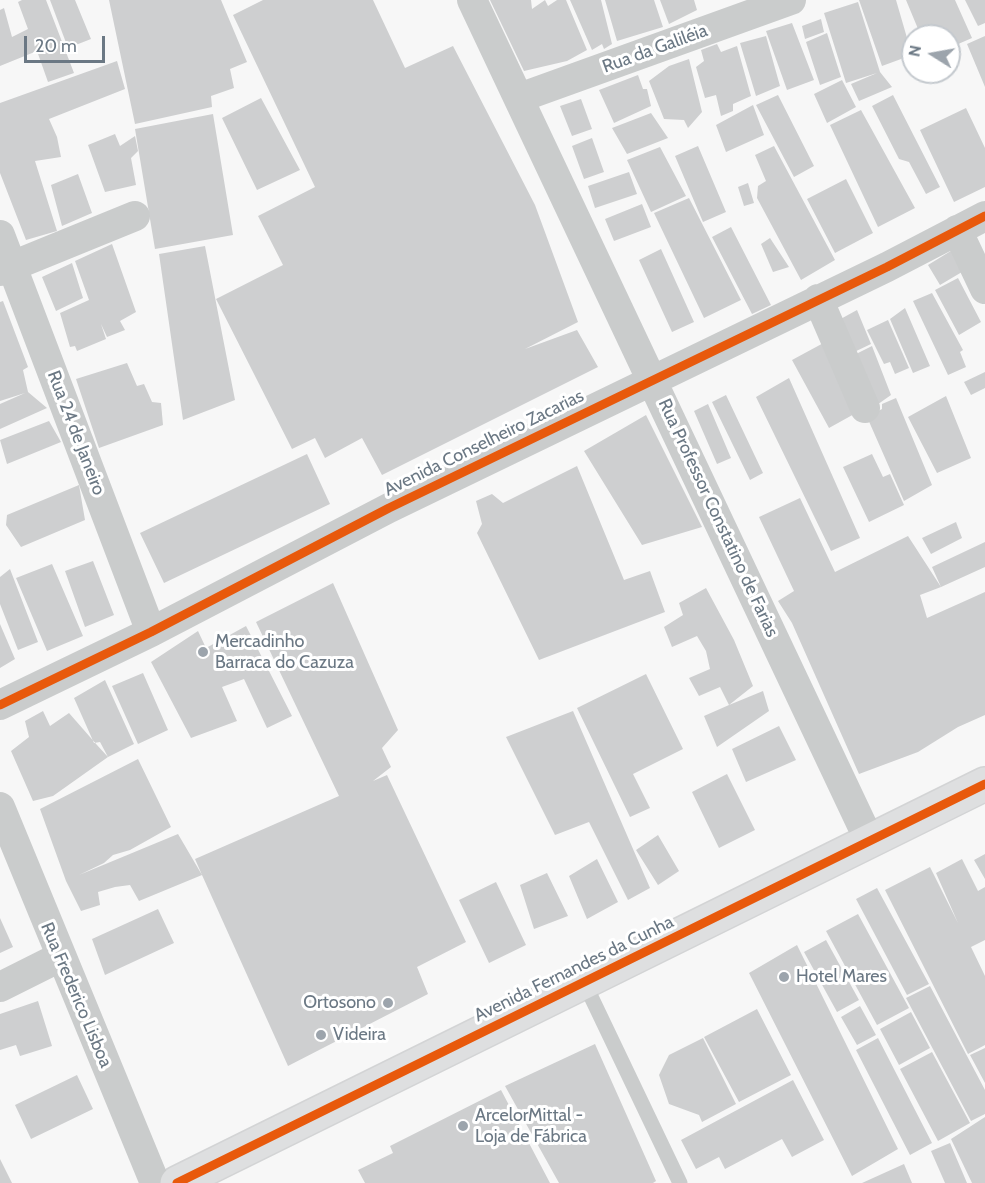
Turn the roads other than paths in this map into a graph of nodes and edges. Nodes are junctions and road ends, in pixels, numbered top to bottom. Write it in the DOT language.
graph roads {
  1 [pos="472,0"];
  2 [pos="791,0"];
  3 [pos="519,98"];
  4 [pos="135,216"];
  5 [pos="985,216"];
  6 [pos="957,230"];
  7 [pos="0,235"];
  8 [pos="6,269"];
  9 [pos="985,288"];
  10 [pos="818,299"];
  11 [pos="653,379"];
  12 [pos="865,408"];
  13 [pos="151,632"];
  14 [pos="0,705"];
  15 [pos="985,784"];
  16 [pos="0,807"];
  17 [pos="870,842"];
  18 [pos="60,957"];
  19 [pos="584,982"];
  20 [pos="0,987"];
  21 [pos="155,1183"];
  22 [pos="177,1183"];
  23 [pos="680,1183"];
  1 -- 3 [label="street, Rua Professor Constatino de Farias"];
  2 -- 3 [label="street, Rua da Galiléia"];
  3 -- 11 [label="street, Rua Professor Constatino de Farias"];
  4 -- 8 [label="street"];
  5 -- 6 [label="street, Avenida Conselheiro Zacarias"];
  6 -- 9 [label="street"];
  6 -- 10 [label="street, Avenida Conselheiro Zacarias"];
  7 -- 8 [label="street, Rua 24 de Janeiro"];
  8 -- 13 [label="street, Rua 24 de Janeiro"];
  10 -- 11 [label="street, Avenida Conselheiro Zacarias"];
  10 -- 12 [label="street"];
  11 -- 13 [label="street, Avenida Conselheiro Zacarias"];
  11 -- 17 [label="street, Rua Professor Constatino de Farias"];
  13 -- 14 [label="street, Avenida Conselheiro Zacarias"];
  15 -- 17 [label="main road, Avenida Fernandes da Cunha"];
  16 -- 18 [label="street, Rua Frederico Lisboa"];
  17 -- 19 [label="main road, Avenida Fernandes da Cunha"];
  18 -- 20 [label="street"];
  18 -- 21 [label="street, Rua Frederico Lisboa"];
  19 -- 22 [label="main road, Avenida Fernandes da Cunha"];
  19 -- 23 [label="lane"];
}
